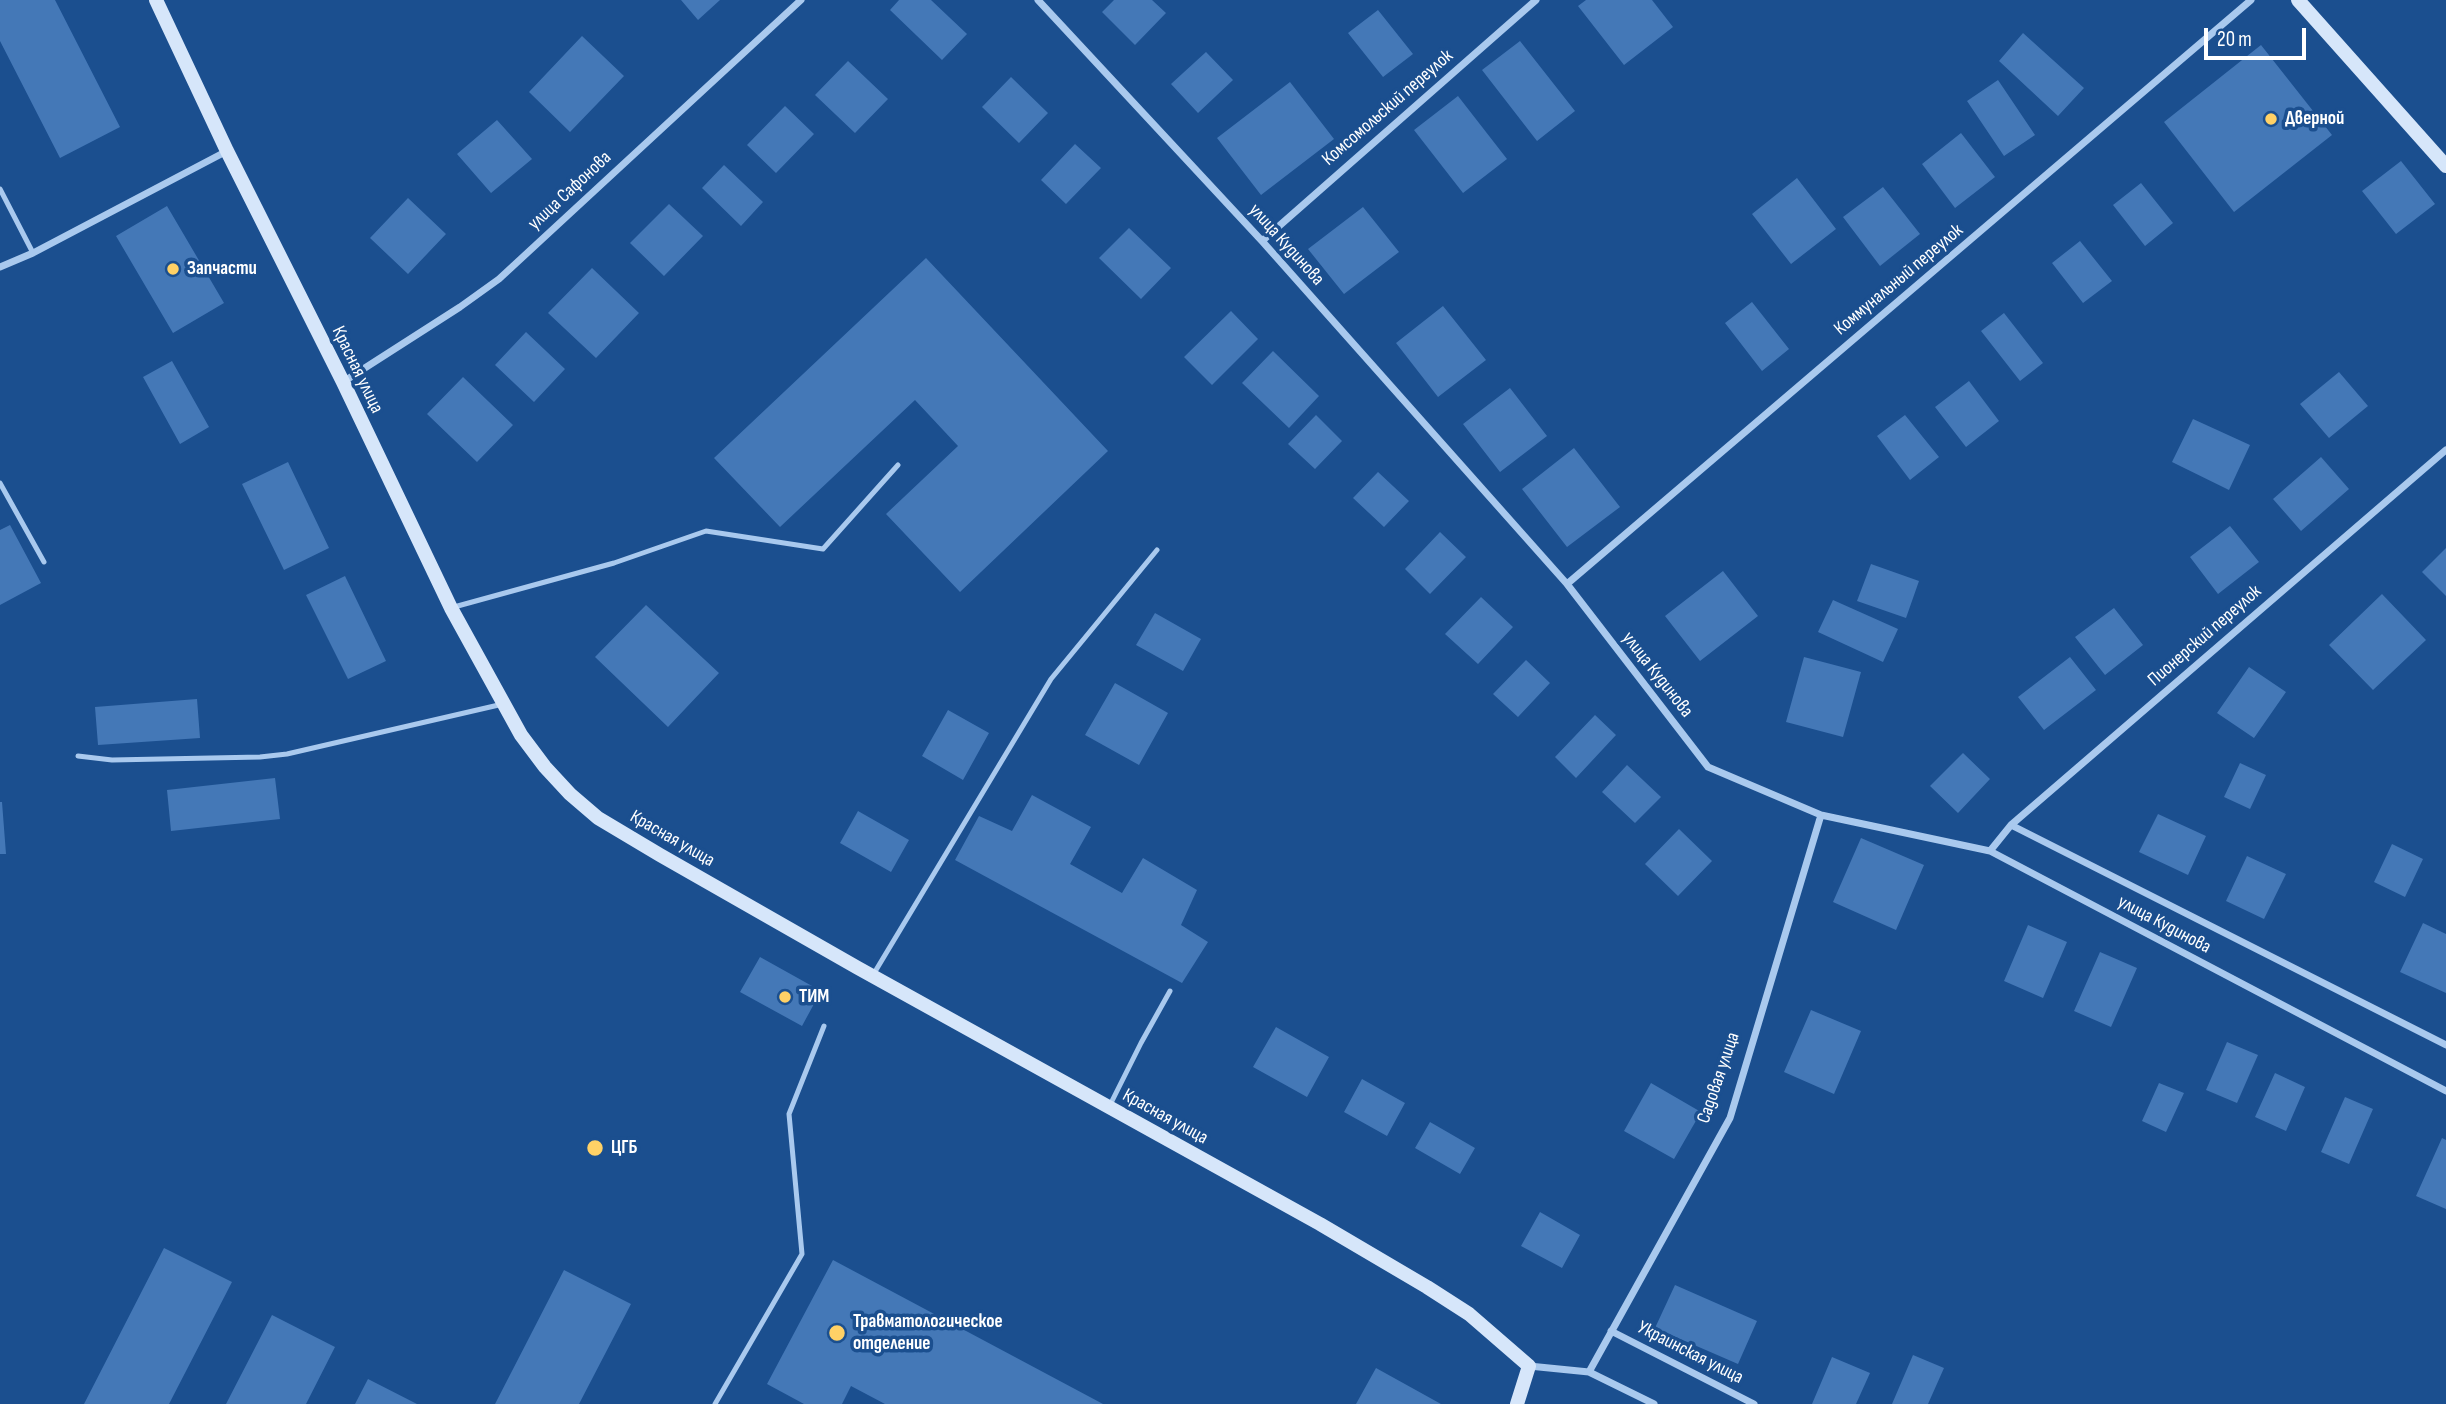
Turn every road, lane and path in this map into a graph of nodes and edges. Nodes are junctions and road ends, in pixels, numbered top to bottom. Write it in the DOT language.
graph roads {
  1 [pos="156,0"];
  2 [pos="801,0"];
  3 [pos="1038,0"];
  4 [pos="1536,0"];
  5 [pos="2251,0"];
  6 [pos="2298,0"];
  7 [pos="227,150"];
  8 [pos="2446,166"];
  9 [pos="0,189"];
  10 [pos="1262,241"];
  11 [pos="33,253"];
  12 [pos="0,267"];
  13 [pos="343,382"];
  14 [pos="2446,450"];
  15 [pos="898,466"];
  16 [pos="0,483"];
  17 [pos="1157,550"];
  18 [pos="44,562"];
  19 [pos="1567,584"];
  20 [pos="451,608"];
  21 [pos="503,704"];
  22 [pos="78,756"];
  23 [pos="1821,815"];
  24 [pos="2011,825"];
  25 [pos="1990,851"];
  26 [pos="873,975"];
  27 [pos="1170,991"];
  28 [pos="824,1026"];
  29 [pos="2446,1045"];
  30 [pos="2446,1091"];
  31 [pos="1109,1108"];
  32 [pos="1611,1331"];
  33 [pos="1530,1366"];
  34 [pos="1589,1372"];
  35 [pos="715,1404"];
  36 [pos="1517,1404"];
  37 [pos="1654,1404"];
  38 [pos="1755,1404"];
  1 -- 7 [label="street, Красная улица"];
  2 -- 13 [label="street, улица Сафонова"];
  3 -- 10 [label="street, улица Кудинова"];
  4 -- 10 [label="street, Комсомольский переулок"];
  5 -- 19 [label="street, Коммунальный переулок"];
  6 -- 8 [label="street"];
  7 -- 11 [label="street"];
  7 -- 13 [label="street, Красная улица"];
  9 -- 11 [label="lane"];
  10 -- 19 [label="street, улица Кудинова"];
  11 -- 12 [label="street"];
  13 -- 20 [label="street, Красная улица"];
  14 -- 24 [label="street, Пионерский переулок"];
  15 -- 20 [label="lane"];
  16 -- 18 [label="lane"];
  17 -- 26 [label="lane"];
  19 -- 23 [label="street, улица Кудинова"];
  20 -- 21 [label="street, Красная улица"];
  21 -- 22 [label="lane"];
  21 -- 26 [label="street, Красная улица"];
  23 -- 25 [label="street, улица Кудинова"];
  23 -- 32 [label="street, Садовая улица"];
  24 -- 25 [label="street, Пионерский переулок"];
  24 -- 29 [label="street, улица Кудинова"];
  25 -- 30 [label="street, улица Кудинова"];
  26 -- 31 [label="street, Красная улица"];
  27 -- 31 [label="lane"];
  28 -- 35 [label="lane"];
  31 -- 33 [label="street, Красная улица"];
  32 -- 34 [label="street, Садовая улица"];
  32 -- 38 [label="street, Украинская улица"];
  33 -- 34 [label="street"];
  33 -- 36 [label="street"];
  34 -- 37 [label="street"];
}
